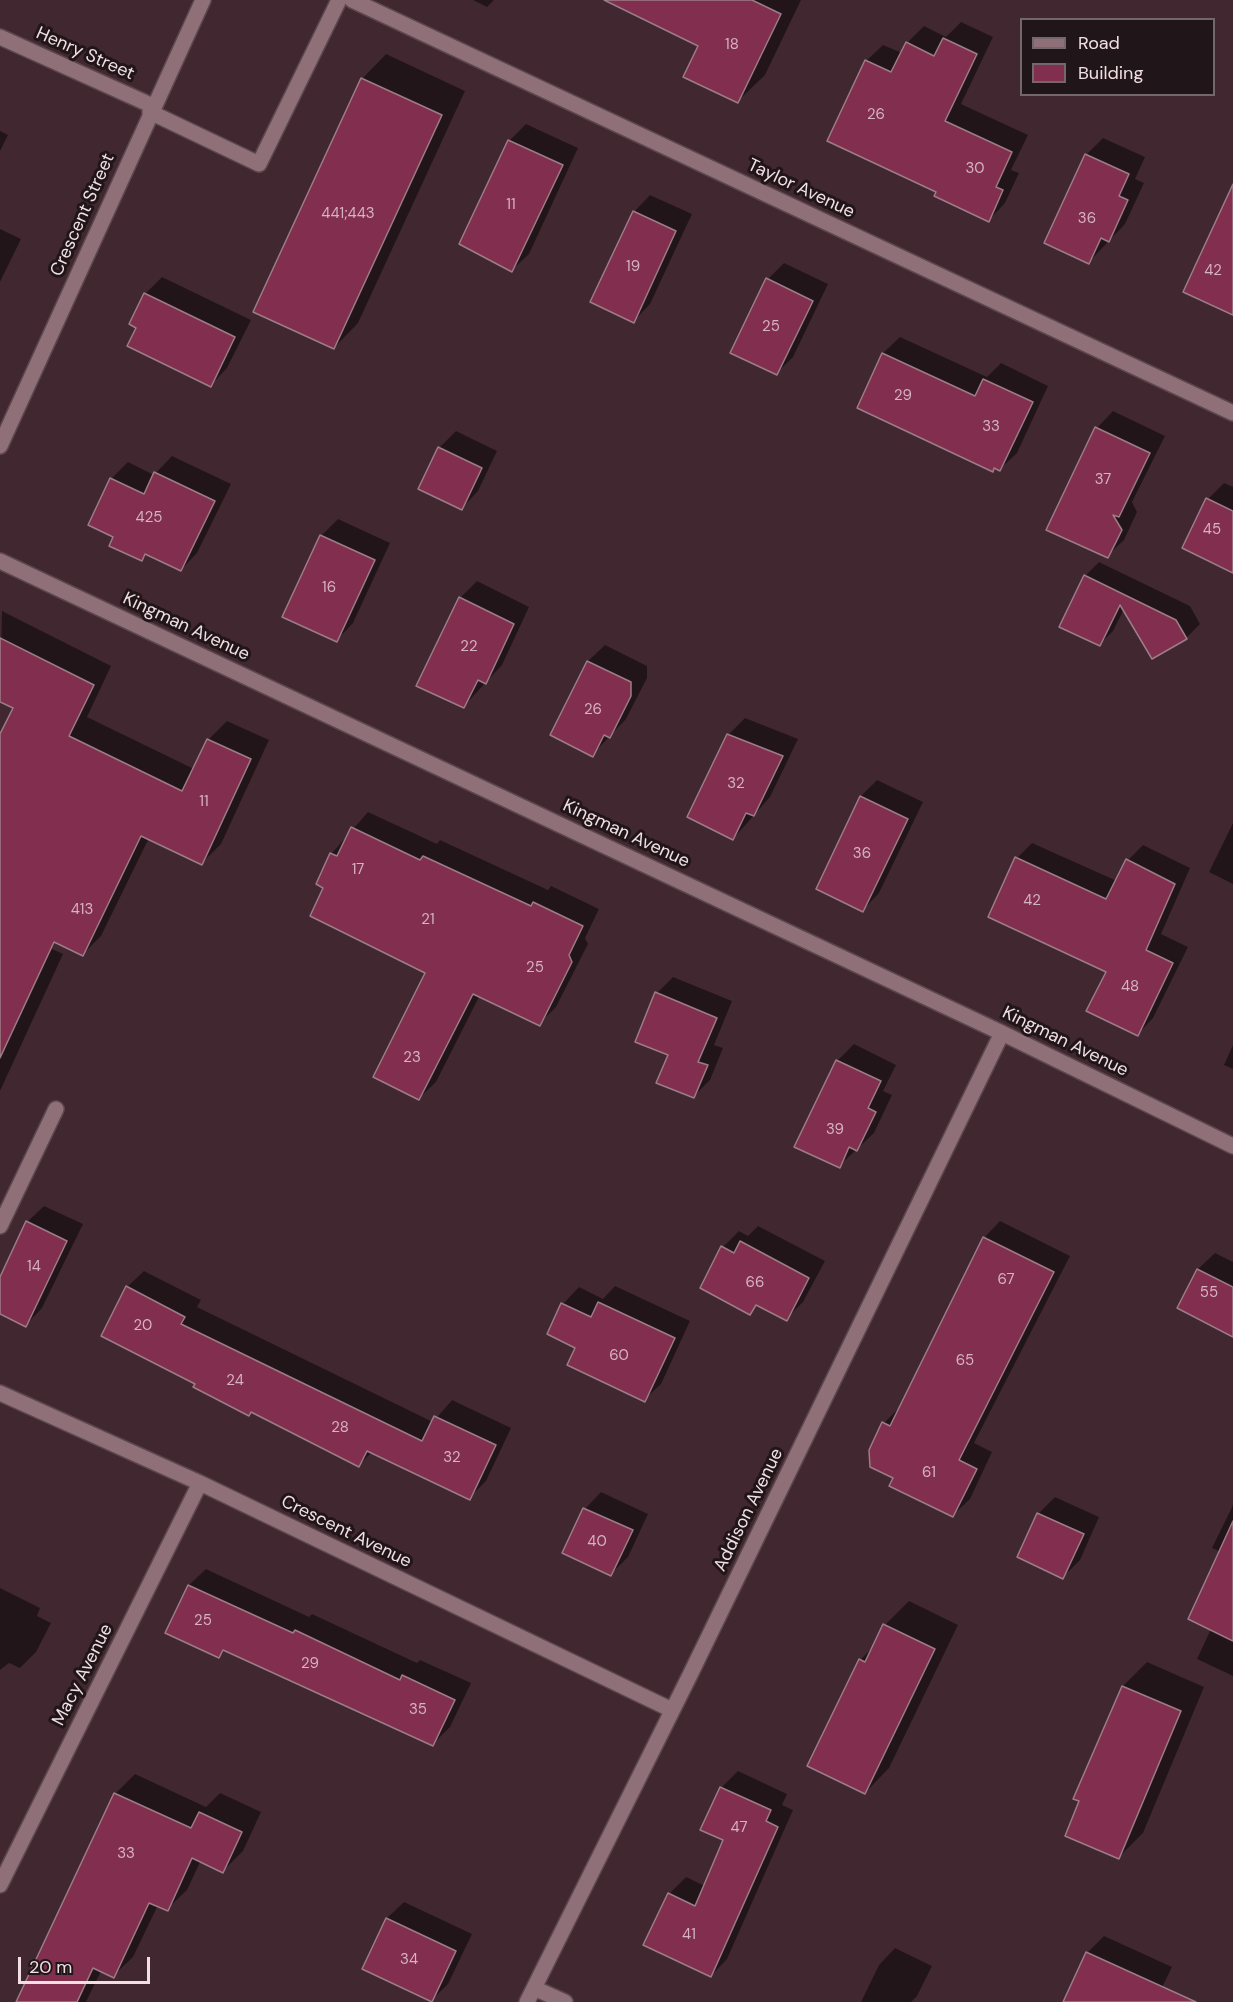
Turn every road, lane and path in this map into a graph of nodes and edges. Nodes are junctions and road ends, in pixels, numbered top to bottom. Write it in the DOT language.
graph roads {
  1 [pos="203,0"];
  2 [pos="339,0"];
  3 [pos="352,0"];
  4 [pos="0,37"];
  5 [pos="152,109"];
  6 [pos="1233,413"];
  7 [pos="0,446"];
  8 [pos="0,561"];
  9 [pos="1002,1033"];
  10 [pos="56,1108"];
  11 [pos="1233,1146"];
  12 [pos="0,1226"];
  13 [pos="0,1393"];
  14 [pos="200,1483"];
  15 [pos="672,1710"];
  16 [pos="0,1885"];
  17 [pos="531,1995"];
  18 [pos="565,2002"];
  1 -- 5 [label="street, Crescent Street"];
  2 -- 5 [label="street, Henry Street"];
  3 -- 6 [label="street, Taylor Avenue"];
  4 -- 5 [label="street, Henry Street"];
  5 -- 7 [label="street, Crescent Street"];
  8 -- 9 [label="street, Kingman Avenue"];
  9 -- 11 [label="street, Kingman Avenue"];
  9 -- 15 [label="street, Addison Avenue"];
  10 -- 12 [label="street"];
  13 -- 14 [label="street, Crescent Avenue"];
  14 -- 15 [label="street, Crescent Avenue"];
  14 -- 16 [label="street, Macy Avenue"];
  15 -- 17 [label="street, Addison Avenue"];
  17 -- 18 [label="street"];
}
